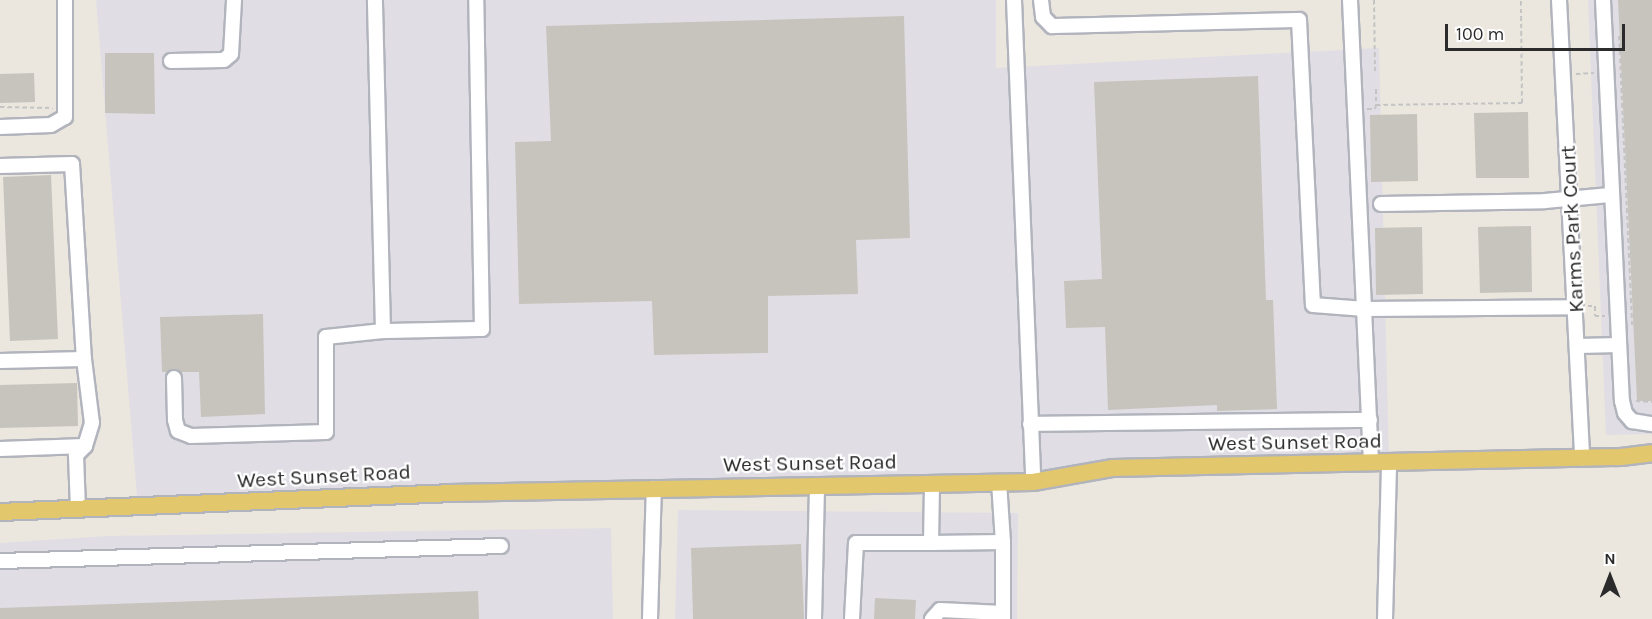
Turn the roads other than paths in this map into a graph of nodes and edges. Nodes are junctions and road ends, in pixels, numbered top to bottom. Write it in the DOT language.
graph roads {
  1 [pos="65,0"];
  2 [pos="234,0"];
  3 [pos="375,0"];
  4 [pos="476,0"];
  5 [pos="1014,0"];
  6 [pos="1041,0"];
  7 [pos="1350,0"];
  8 [pos="1559,0"];
  9 [pos="1603,0"];
  10 [pos="171,61"];
  11 [pos="0,127"];
  12 [pos="0,166"];
  13 [pos="1610,195"];
  14 [pos="1570,197"];
  15 [pos="1382,204"];
  16 [pos="1582,307"];
  17 [pos="1365,309"];
  18 [pos="383,330"];
  19 [pos="1619,345"];
  20 [pos="1578,346"];
  21 [pos="84,359"];
  22 [pos="0,362"];
  23 [pos="174,378"];
  24 [pos="1370,420"];
  25 [pos="1030,424"];
  26 [pos="1652,424"];
  27 [pos="84,446"];
  28 [pos="0,449"];
  29 [pos="1652,453"];
  30 [pos="1620,457"];
  31 [pos="1582,458"];
  32 [pos="1371,462"];
  33 [pos="1389,463"];
  34 [pos="1652,467"];
  35 [pos="999,482"];
  36 [pos="1034,482"];
  37 [pos="932,484"];
  38 [pos="817,486"];
  39 [pos="654,488"];
  40 [pos="78,510"];
  41 [pos="0,512"];
  42 [pos="1004,542"];
  43 [pos="931,543"];
  44 [pos="501,546"];
  45 [pos="0,561"];
  46 [pos="1003,616"];
  47 [pos="650,619"];
  48 [pos="814,619"];
  49 [pos="852,619"];
  50 [pos="932,619"];
  51 [pos="1385,619"];
  1 -- 11 [label="street"];
  2 -- 10 [label="street"];
  3 -- 18 [label="street"];
  4 -- 18 [label="street"];
  5 -- 25 [label="street"];
  6 -- 17 [label="street"];
  7 -- 17 [label="street"];
  8 -- 14 [label="street, Karms Park Court"];
  9 -- 13 [label="street"];
  12 -- 21 [label="street"];
  13 -- 14 [label="street"];
  13 -- 19 [label="street"];
  14 -- 15 [label="street"];
  14 -- 16 [label="street, Karms Park Court"];
  16 -- 17 [label="street"];
  16 -- 20 [label="street, Karms Park Court"];
  17 -- 24 [label="street"];
  18 -- 23 [label="street"];
  19 -- 20 [label="street"];
  19 -- 26 [label="street"];
  20 -- 31 [label="street, Karms Park Court"];
  21 -- 22 [label="street"];
  21 -- 27 [label="street"];
  24 -- 25 [label="street"];
  24 -- 32 [label="street"];
  25 -- 36 [label="street"];
  27 -- 28 [label="street"];
  27 -- 40 [label="street"];
  29 -- 30 [label="main road, West Sunset Road"];
  30 -- 31 [label="main road, West Sunset Road"];
  30 -- 34 [label="main road, West Sunset Road"];
  31 -- 33 [label="main road, West Sunset Road"];
  32 -- 33 [label="main road, West Sunset Road"];
  32 -- 36 [label="main road, West Sunset Road"];
  33 -- 51 [label="street"];
  35 -- 36 [label="main road, West Sunset Road"];
  35 -- 37 [label="main road, West Sunset Road"];
  35 -- 42 [label="street"];
  37 -- 38 [label="main road, West Sunset Road"];
  37 -- 43 [label="street"];
  38 -- 39 [label="main road, West Sunset Road"];
  38 -- 48 [label="street"];
  39 -- 40 [label="main road, West Sunset Road"];
  39 -- 47 [label="street"];
  40 -- 41 [label="main road, West Sunset Road"];
  42 -- 43 [label="street"];
  42 -- 46 [label="street"];
  43 -- 49 [label="street"];
  44 -- 45 [label="street"];
  46 -- 50 [label="street"];
}
